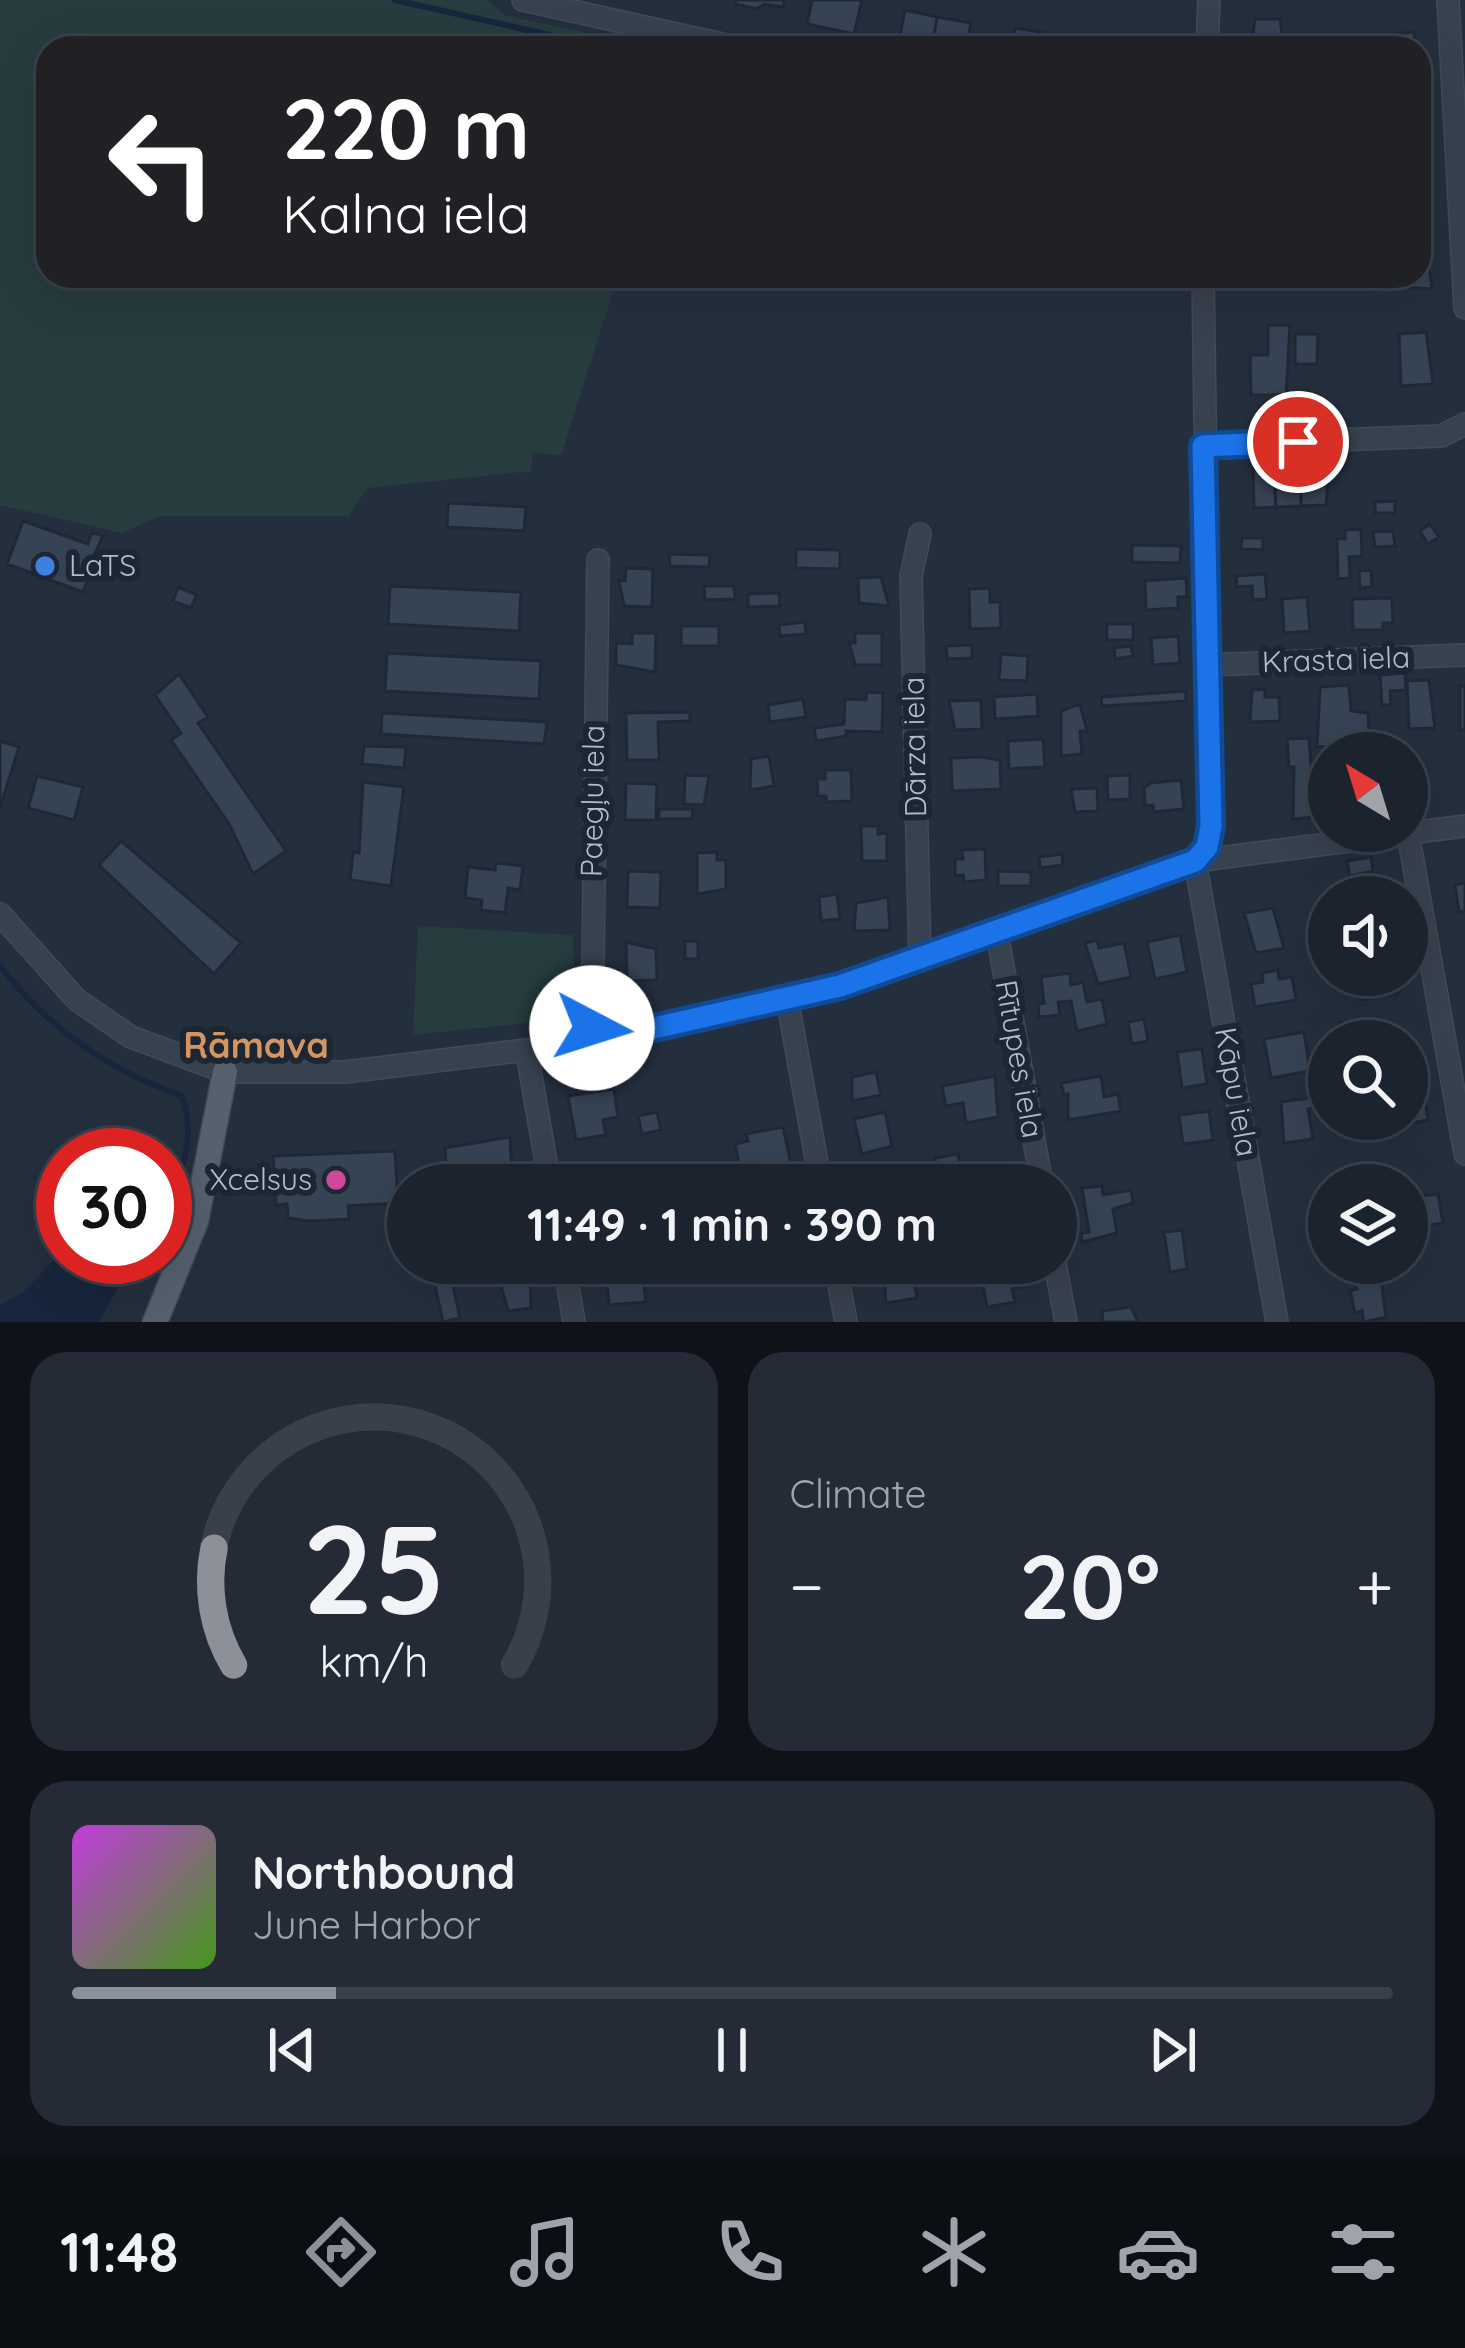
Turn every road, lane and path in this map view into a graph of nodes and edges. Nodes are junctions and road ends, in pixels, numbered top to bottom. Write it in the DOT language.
graph roads {
  1 [pos="1209,0"];
  2 [pos="1448,0"];
  3 [pos="524,2"];
  4 [pos="684,36"];
  5 [pos="1208,36"];
  6 [pos="1204,288"];
  7 [pos="1465,308"];
  8 [pos="1464,426"];
  9 [pos="1203,446"];
  10 [pos="920,535"];
  11 [pos="598,560"];
  12 [pos="1465,655"];
  13 [pos="1207,665"];
  14 [pos="1465,826"];
  15 [pos="1428,830"];
  16 [pos="1308,846"];
  17 [pos="1412,852"];
  18 [pos="1195,861"];
  19 [pos="0,914"];
  20 [pos="997,934"];
  21 [pos="920,961"];
  22 [pos="787,998"];
  23 [pos="592,1042"];
  24 [pos="527,1053"];
  25 [pos="225,1072"];
  26 [pos="1465,1154"];
  27 [pos="546,1164"];
  28 [pos="817,1164"];
  29 [pos="1038,1164"];
  30 [pos="568,1284"];
  31 [pos="839,1284"];
  32 [pos="1059,1284"];
  33 [pos="159,1321"];
  34 [pos="574,1322"];
  35 [pos="846,1322"];
  36 [pos="1066,1322"];
  37 [pos="1277,1322"];
  1 -- 5 [label="street"];
  2 -- 7 [label="street"];
  3 -- 4 [label="street"];
  6 -- 9 [label="street"];
  8 -- 9 [label="street"];
  9 -- 13 [label="street"];
  10 -- 21 [label="street, Dārza iela"];
  11 -- 23 [label="street, Paegļu iela"];
  12 -- 13 [label="street, Krasta iela"];
  13 -- 18 [label="street"];
  14 -- 15 [label="street"];
  16 -- 18 [label="street"];
  17 -- 26 [label="street"];
  18 -- 20 [label="street"];
  18 -- 37 [label="street, Kāpu iela"];
  19 -- 25 [label="street"];
  20 -- 21 [label="street"];
  20 -- 29 [label="street, Rītupes iela"];
  21 -- 22 [label="street"];
  22 -- 23 [label="street"];
  22 -- 28 [label="street"];
  23 -- 24 [label="street"];
  24 -- 25 [label="street"];
  24 -- 27 [label="street"];
  25 -- 33 [label="main road"];
  30 -- 34 [label="street"];
  31 -- 35 [label="street"];
  32 -- 36 [label="street"];
}
